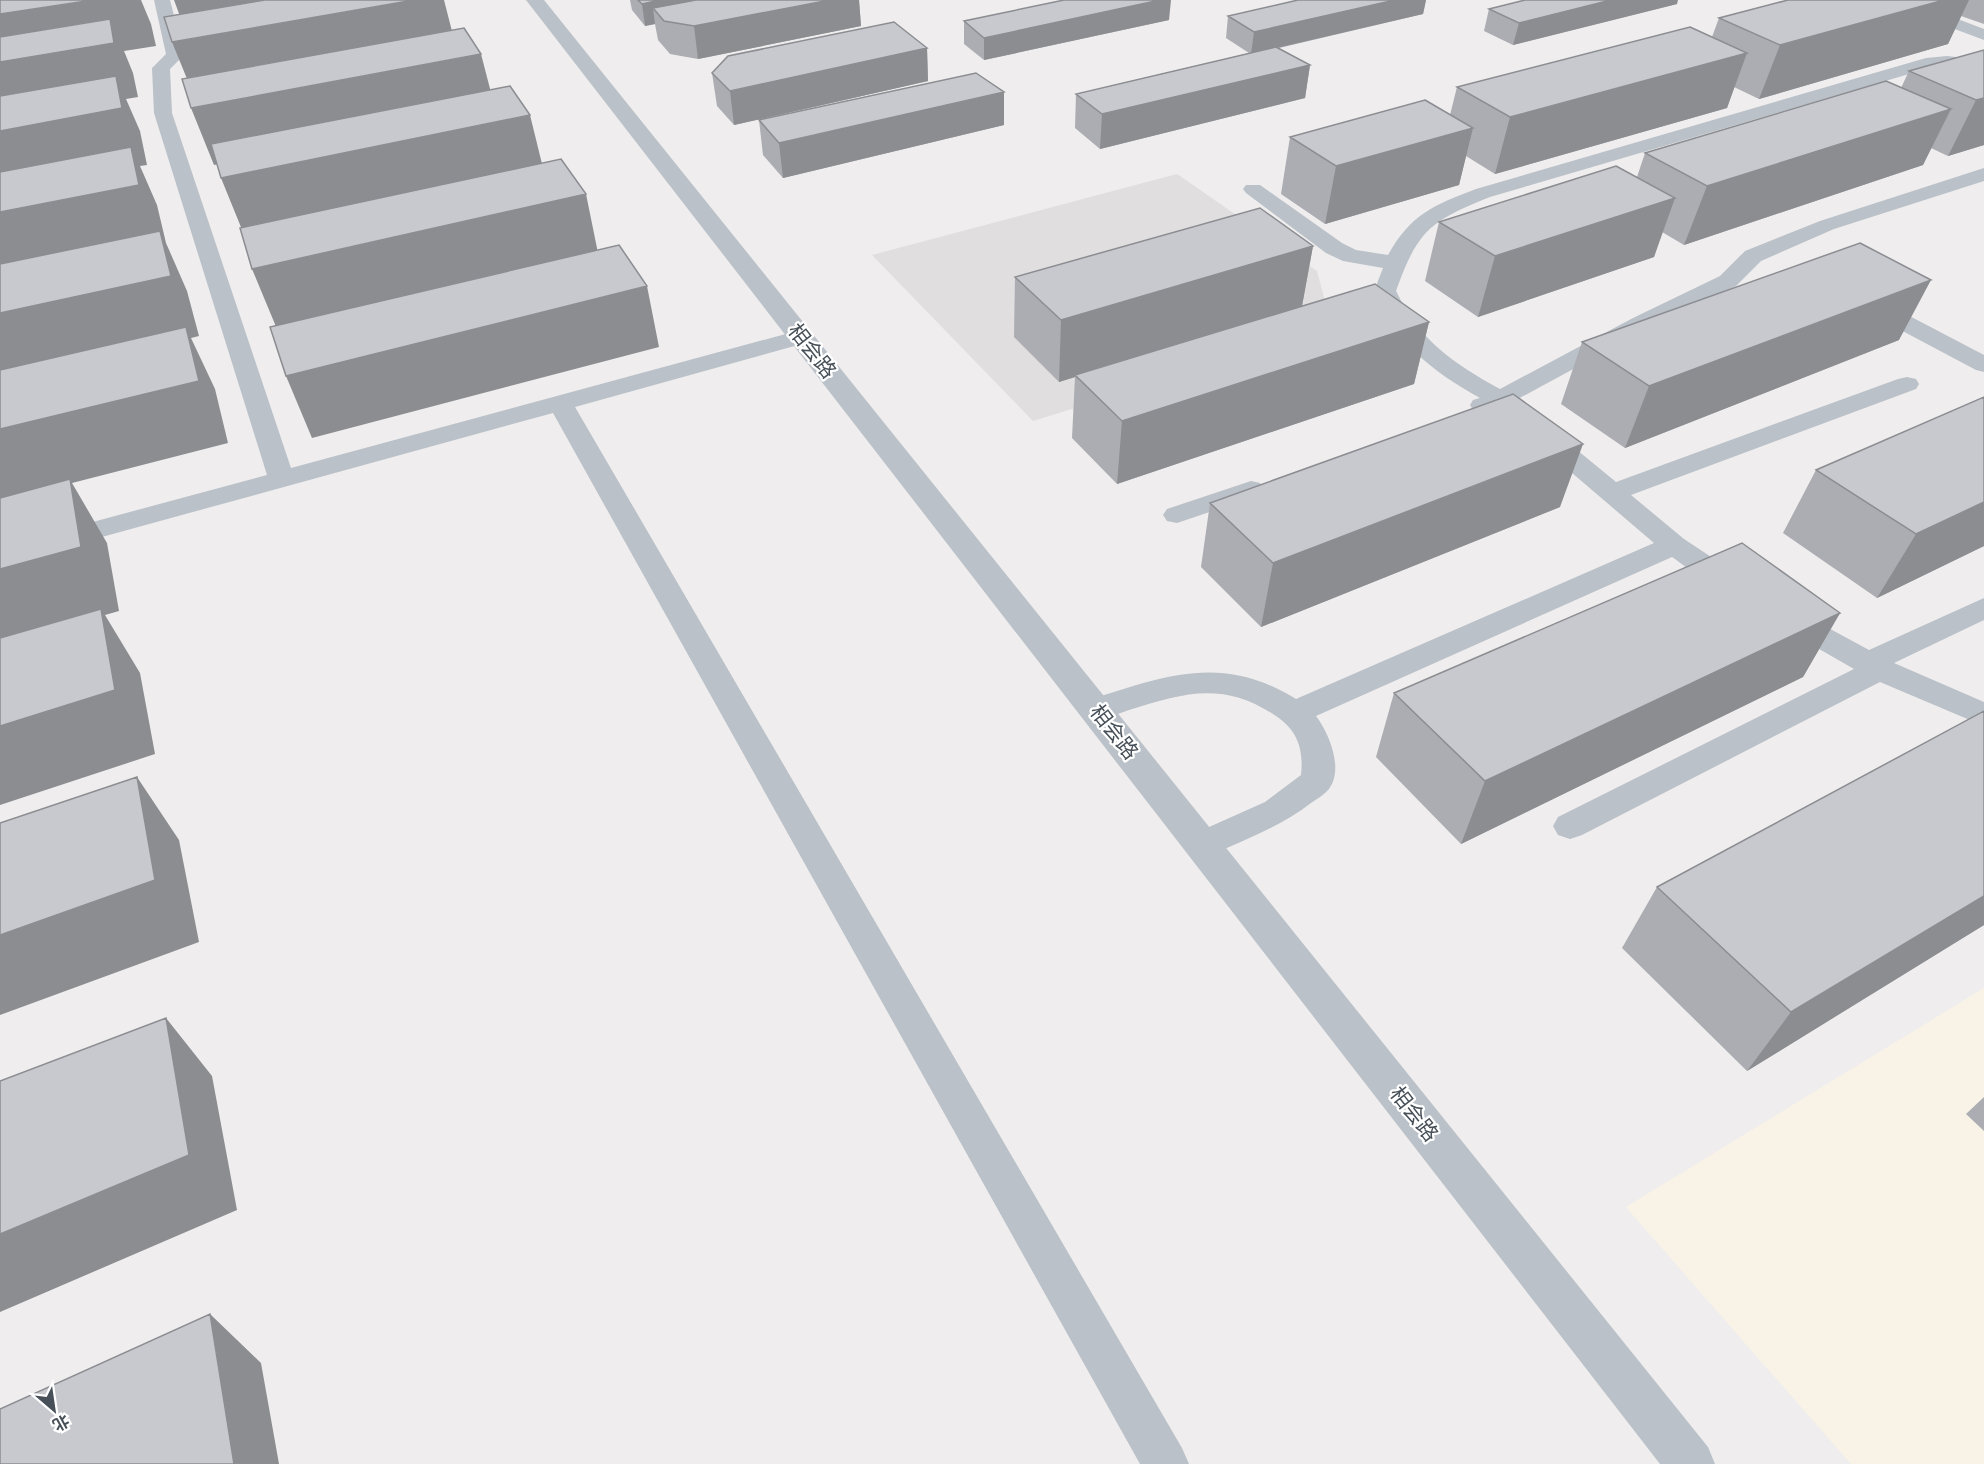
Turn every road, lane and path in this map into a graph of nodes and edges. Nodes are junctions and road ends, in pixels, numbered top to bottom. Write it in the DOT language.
graph roads {
  1 [pos="162,0"];
  2 [pos="535,0"];
  3 [pos="1911,6"];
  4 [pos="1984,35"];
  5 [pos="1984,65"];
  6 [pos="1974,178"];
  7 [pos="1252,189"];
  8 [pos="1984,190"];
  9 [pos="1753,256"];
  10 [pos="1395,263"];
  11 [pos="1787,267"];
  12 [pos="1849,294"];
  13 [pos="801,337"];
  14 [pos="1984,365"];
  15 [pos="1907,384"];
  16 [pos="1500,399"];
  17 [pos="561,403"];
  18 [pos="1455,415"];
  19 [pos="281,479"];
  20 [pos="1277,479"];
  21 [pos="1612,492"];
  22 [pos="1177,515"];
  23 [pos="1674,545"];
  24 [pos="0,556"];
  25 [pos="1984,608"];
  26 [pos="1874,666"];
  27 [pos="1096,709"];
  28 [pos="1293,713"];
  29 [pos="1984,715"];
  30 [pos="1570,826"];
  31 [pos="1201,845"];
  32 [pos="1166,1464"];
  33 [pos="1691,1464"];
  1 -- 19 [label="lane"];
  2 -- 13 [label="street, 相会路"];
  3 -- 4 [label="lane"];
  5 -- 10 [label="lane"];
  6 -- 8 [label="lane"];
  6 -- 9 [label="lane"];
  7 -- 10 [label="lane"];
  9 -- 11 [label="lane"];
  9 -- 16 [label="lane"];
  10 -- 16 [label="lane"];
  12 -- 14 [label="lane"];
  13 -- 17 [label="lane"];
  13 -- 27 [label="street, 相会路"];
  15 -- 21 [label="lane"];
  16 -- 18 [label="lane"];
  16 -- 21 [label="lane"];
  17 -- 19 [label="lane"];
  17 -- 32 [label="lane"];
  19 -- 24 [label="lane"];
  20 -- 22 [label="lane"];
  21 -- 23 [label="lane"];
  23 -- 26 [label="lane"];
  23 -- 28 [label="lane"];
  25 -- 26 [label="lane"];
  26 -- 29 [label="lane"];
  26 -- 30 [label="lane"];
  27 -- 28 [label="lane"];
  27 -- 31 [label="street, 相会路"];
  28 -- 31 [label="lane"];
  31 -- 33 [label="street, 相会路"];
}
